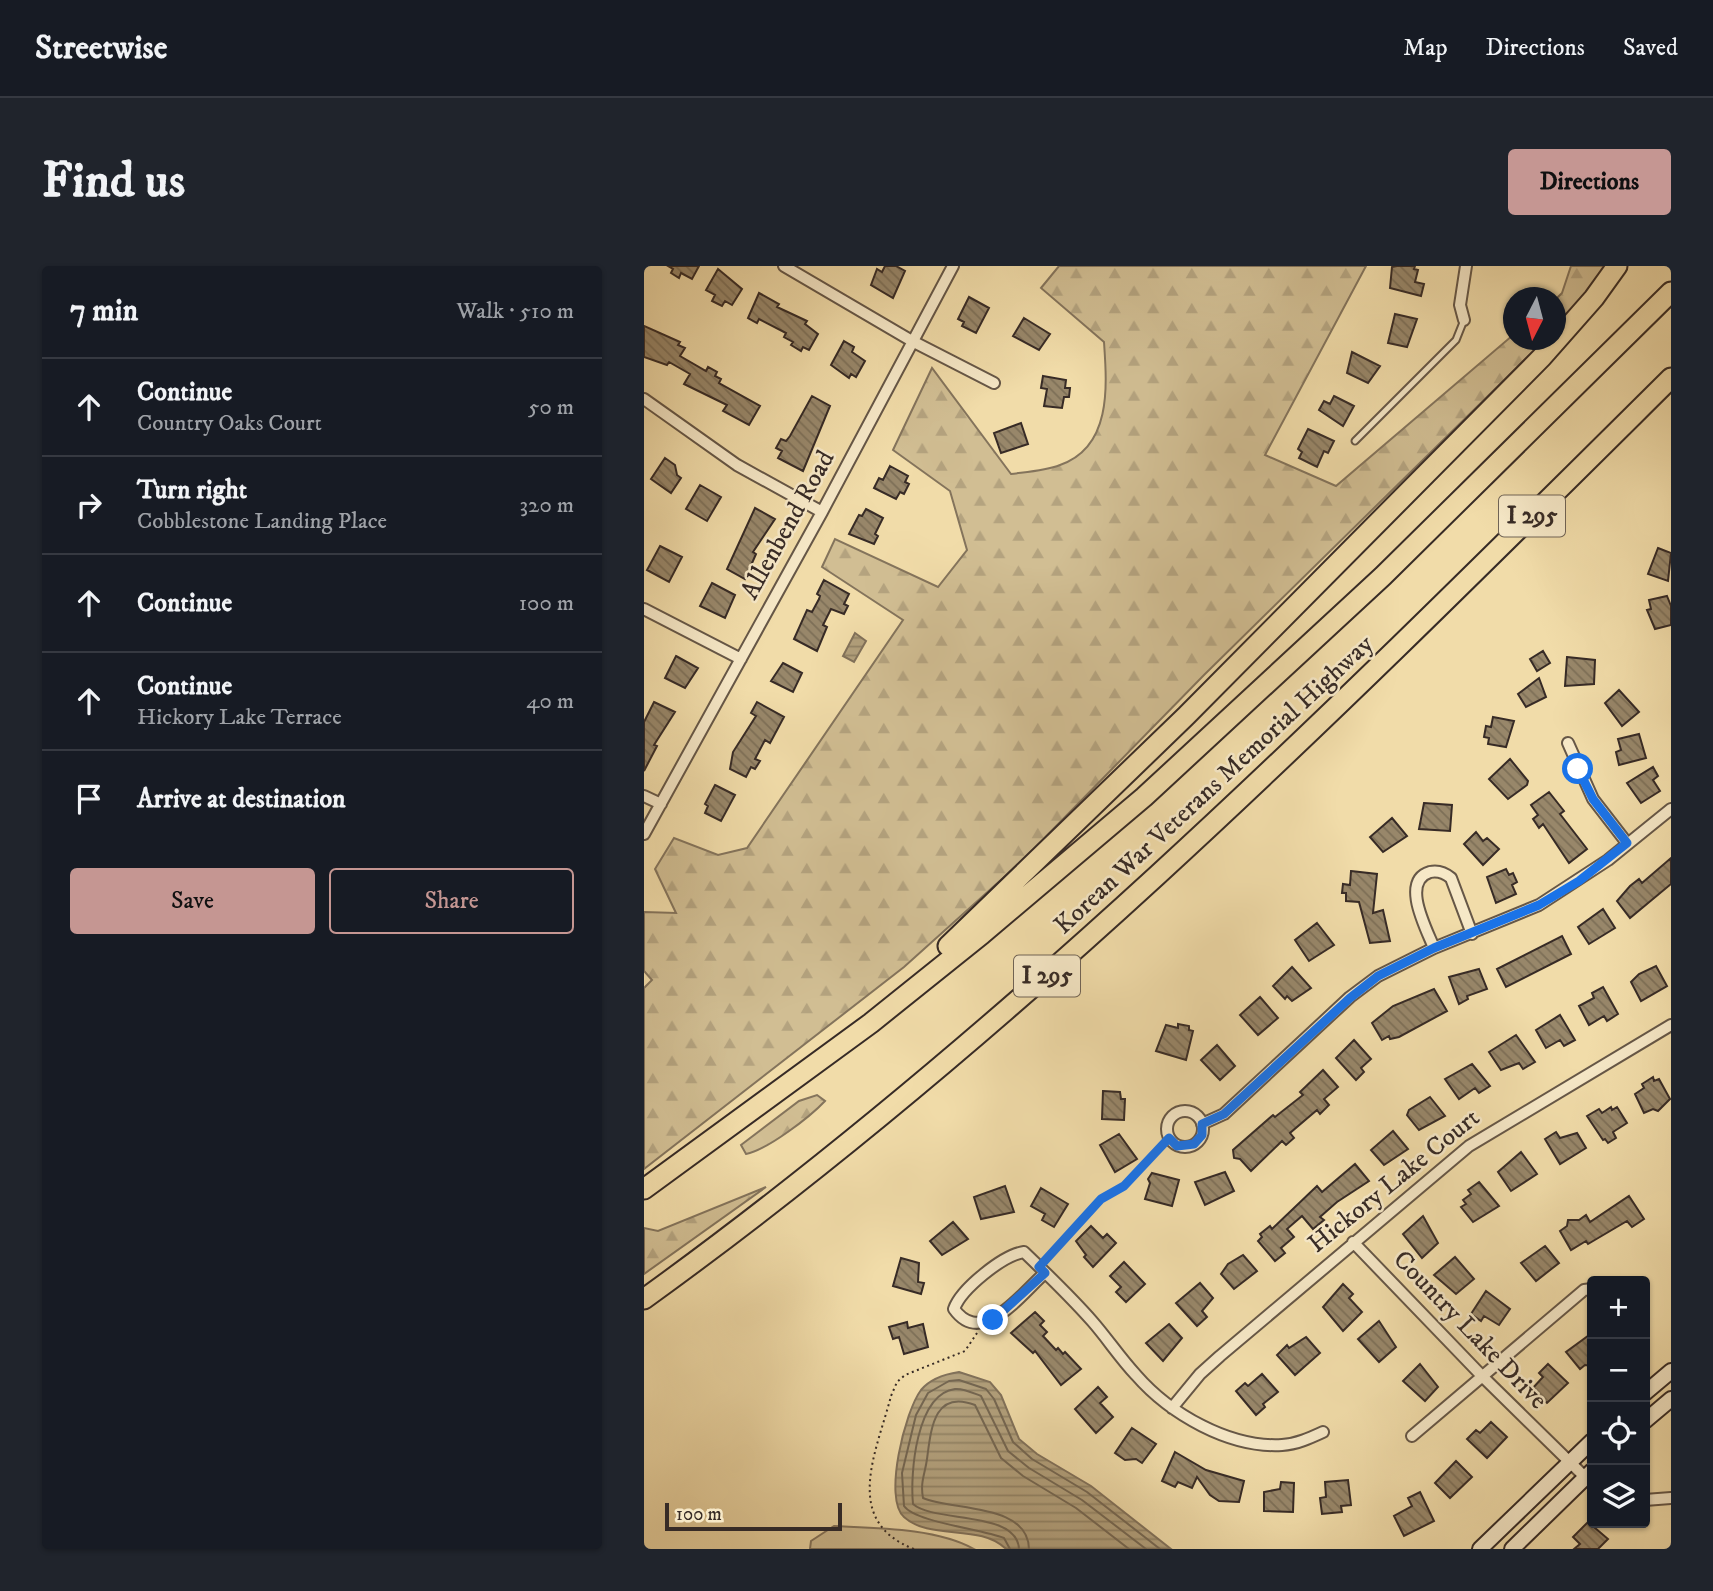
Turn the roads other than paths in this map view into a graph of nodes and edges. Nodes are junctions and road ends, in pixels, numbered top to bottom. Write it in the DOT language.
graph roads {
  1 [pos="784,266"];
  2 [pos="953,266"];
  3 [pos="1466,266"];
  4 [pos="1617,266"];
  5 [pos="1671,292"];
  6 [pos="1464,320"];
  7 [pos="912,341"];
  8 [pos="1671,378"];
  9 [pos="994,383"];
  10 [pos="1671,388"];
  11 [pos="644,399"];
  12 [pos="1640,409"];
  13 [pos="1355,440"];
  14 [pos="822,512"];
  15 [pos="644,609"];
  16 [pos="741,659"];
  17 [pos="1568,743"];
  18 [pos="644,796"];
  19 [pos="661,804"];
  20 [pos="1671,809"];
  21 [pos="644,834"];
  22 [pos="1627,843"];
  23 [pos="1472,934"];
  24 [pos="1434,948"];
  25 [pos="1671,1025"];
  26 [pos="844,1041"];
  27 [pos="1202,1124"];
  28 [pos="644,1189"];
  29 [pos="1353,1242"];
  30 [pos="1042,1270"];
  31 [pos="1587,1290"];
  32 [pos="644,1298"];
  33 [pos="1671,1371"];
  34 [pos="1482,1376"];
  35 [pos="1650,1389"];
  36 [pos="1671,1399"];
  37 [pos="1172,1408"];
  38 [pos="1650,1417"];
  39 [pos="1323,1433"];
  40 [pos="1412,1436"];
  41 [pos="1587,1446"];
  42 [pos="1570,1462"];
  43 [pos="1587,1473"];
  44 [pos="1587,1476"];
  45 [pos="1671,1498"];
  46 [pos="1650,1500"];
  47 [pos="1480,1549"];
  48 [pos="1512,1549"];
  1 -- 7 [label="street"];
  2 -- 7 [label="street, Allenbend Road"];
  3 -- 6 [label="street"];
  4 -- 26 [label="highway"];
  5 -- 26 [label="highway"];
  6 -- 13 [label="lane"];
  7 -- 9 [label="street"];
  7 -- 14 [label="street, Allenbend Road"];
  8 -- 12 [label="highway"];
  10 -- 12 [label="highway"];
  11 -- 14 [label="street"];
  12 -- 32 [label="highway, Korean War Veterans Memorial Highway / I 295"];
  14 -- 16 [label="street, Allenbend Road"];
  15 -- 16 [label="street"];
  16 -- 19 [label="street, Allenbend Road"];
  17 -- 22 [label="street"];
  18 -- 19 [label="street"];
  19 -- 21 [label="street, Allenbend Road"];
  20 -- 22 [label="street"];
  22 -- 23 [label="street"];
  23 -- 24 [label="street"];
  23 -- 24 [label="street"];
  24 -- 27 [label="street"];
  25 -- 29 [label="street, Hickory Lake Court"];
  26 -- 28 [label="highway"];
  27 -- 27 [label="street"];
  29 -- 34 [label="street, Country Lake Drive"];
  29 -- 37 [label="street, Hickory Lake Court"];
  30 -- 30 [label="street"];
  30 -- 37 [label="street"];
  31 -- 34 [label="street"];
  33 -- 35 [label="street"];
  34 -- 40 [label="street"];
  34 -- 42 [label="street, Country Lake Drive"];
  36 -- 38 [label="street"];
  37 -- 39 [label="street"];
  41 -- 42 [label="street"];
  42 -- 43 [label="street, Country Lake Drive"];
  42 -- 47 [label="street"];
  44 -- 48 [label="street"];
  45 -- 46 [label="street"];
}
